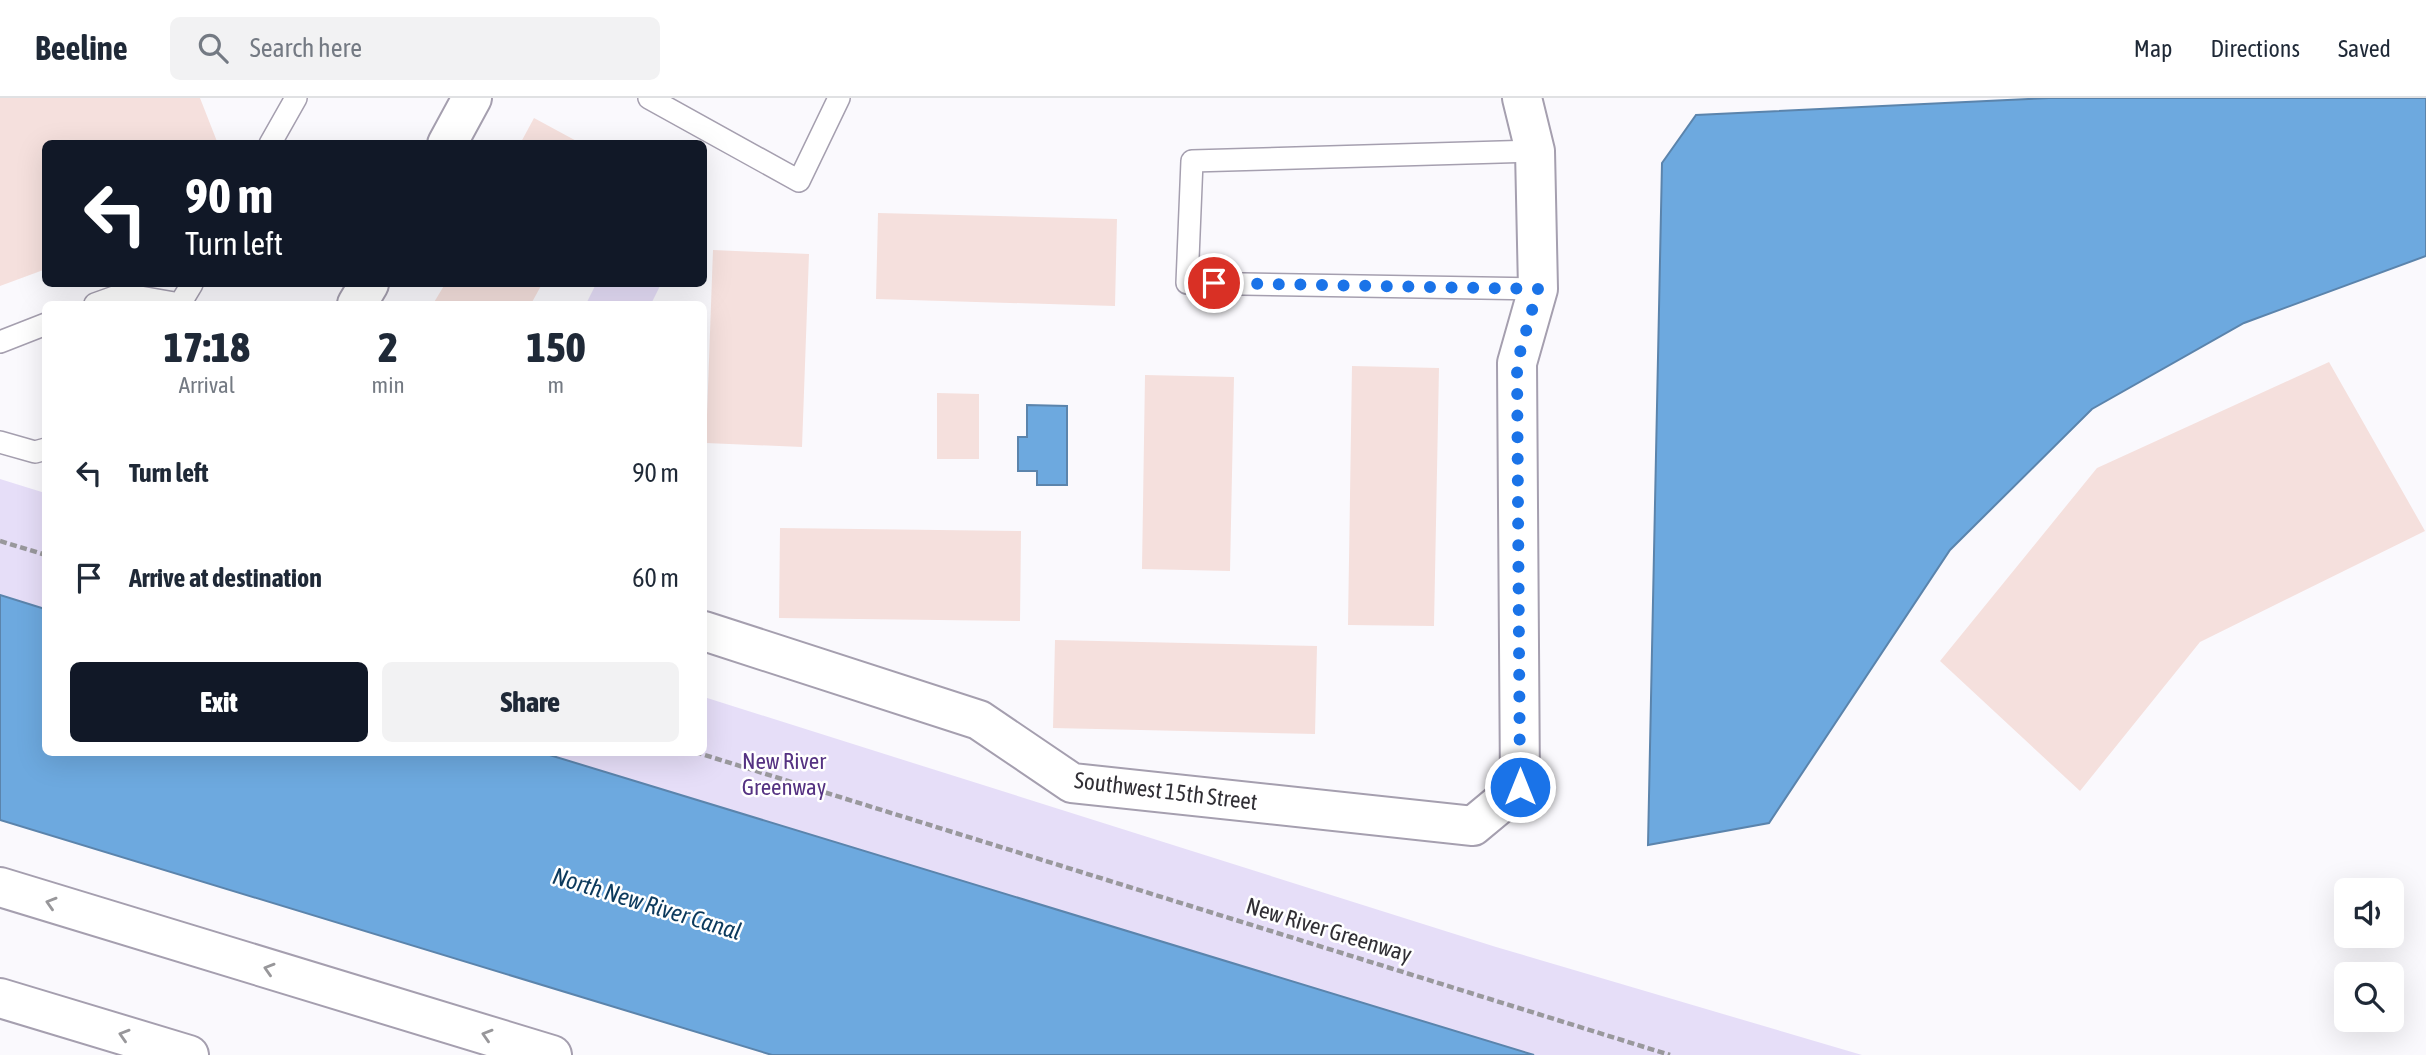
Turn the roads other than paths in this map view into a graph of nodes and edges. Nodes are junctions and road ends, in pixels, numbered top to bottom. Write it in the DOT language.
graph roads {
  1 [pos="296,98"];
  2 [pos="472,98"];
  3 [pos="649,98"];
  4 [pos="839,98"];
  5 [pos="1522,98"];
  6 [pos="272,140"];
  7 [pos="449,140"];
  8 [pos="1535,151"];
  9 [pos="1538,289"];
  10 [pos="102,301"];
  11 [pos="164,301"];
  12 [pos="42,326"];
  13 [pos="0,342"];
  14 [pos="0,442"];
  15 [pos="42,450"];
  16 [pos="707,632"];
  17 [pos="0,887"];
  18 [pos="0,998"];
  19 [pos="189,1055"];
  20 [pos="552,1055"];
  1 -- 6 [label="lane"];
  2 -- 7 [label="main road"];
  3 -- 4 [label="lane"];
  5 -- 8 [label="main road"];
  8 -- 9 [label="main road"];
  8 -- 9 [label="lane"];
  9 -- 16 [label="main road, Southwest 15th Street"];
  10 -- 11 [label="lane"];
  12 -- 13 [label="lane"];
  14 -- 15 [label="lane"];
  20 -- 17 [label="main road, one-way"];
  19 -- 18 [label="main road, one-way"];
}
